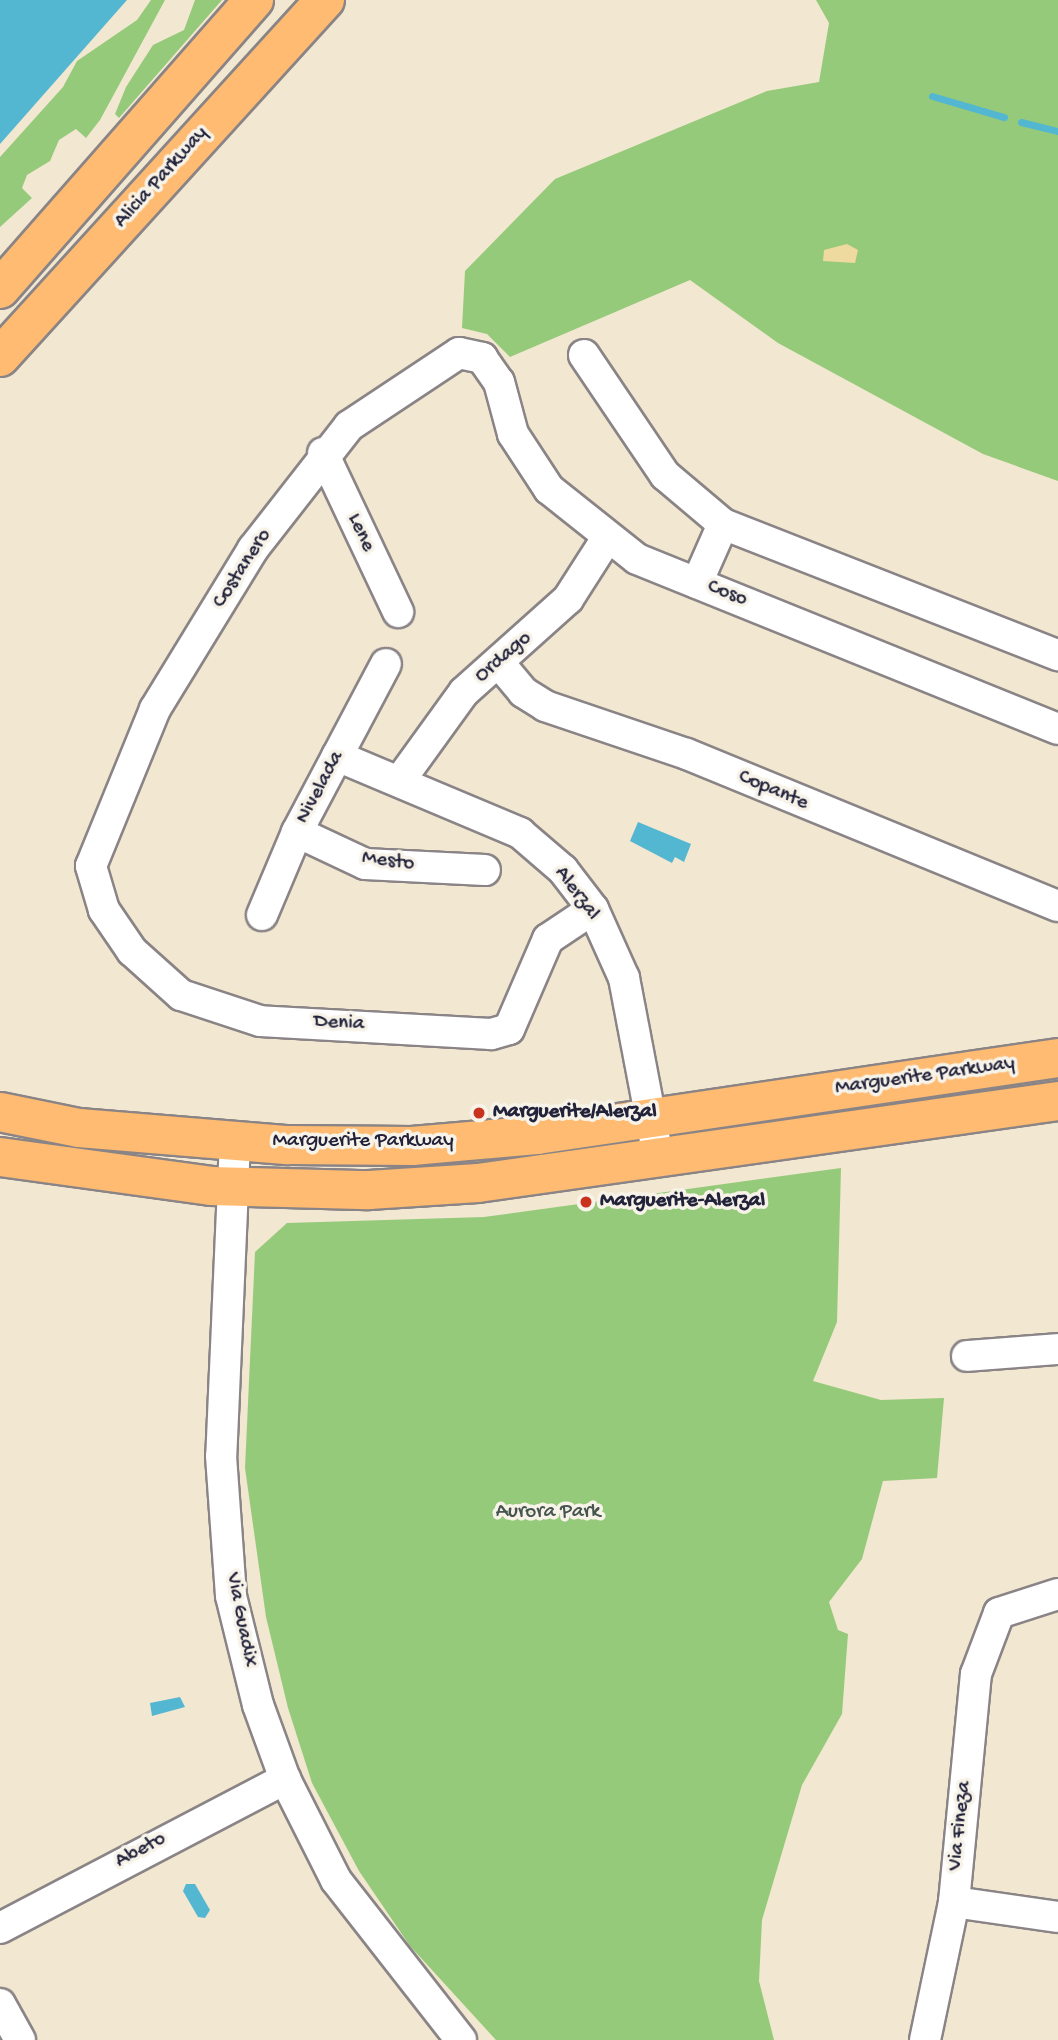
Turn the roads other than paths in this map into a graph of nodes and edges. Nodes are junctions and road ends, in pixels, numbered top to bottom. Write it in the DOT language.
graph roads {
  1 [pos="254,0"];
  2 [pos="325,0"];
  3 [pos="0,289"];
  4 [pos="584,355"];
  5 [pos="0,357"];
  6 [pos="482,358"];
  7 [pos="323,453"];
  8 [pos="723,524"];
  9 [pos="607,538"];
  10 [pos="697,583"];
  11 [pos="398,612"];
  12 [pos="1058,655"];
  13 [pos="499,663"];
  14 [pos="387,664"];
  15 [pos="1058,729"];
  16 [pos="337,756"];
  17 [pos="401,779"];
  18 [pos="297,832"];
  19 [pos="91,866"];
  20 [pos="485,870"];
  21 [pos="1058,906"];
  22 [pos="593,909"];
  23 [pos="262,915"];
  24 [pos="1058,1058"];
  25 [pos="1058,1101"];
  26 [pos="0,1112"];
  27 [pos="652,1118"];
  28 [pos="235,1141"];
  29 [pos="0,1157"];
  30 [pos="658,1160"];
  31 [pos="231,1187"];
  32 [pos="1058,1349"];
  33 [pos="967,1356"];
  34 [pos="1058,1594"];
  35 [pos="285,1779"];
  36 [pos="954,1902"];
  37 [pos="1058,1916"];
  38 [pos="0,1928"];
  39 [pos="0,2004"];
  40 [pos="20,2040"];
  41 [pos="461,2040"];
  42 [pos="925,2040"];
  1 -- 3 [label="main road"];
  2 -- 5 [label="main road, Alicia Parkway"];
  4 -- 8 [label="street"];
  6 -- 7 [label="street, Costanero"];
  6 -- 9 [label="street, Coso"];
  7 -- 11 [label="street, Lene"];
  7 -- 19 [label="street, Costanero"];
  8 -- 10 [label="street"];
  8 -- 12 [label="street"];
  9 -- 10 [label="street, Coso"];
  9 -- 13 [label="street, Ordago"];
  10 -- 15 [label="street, Coso"];
  13 -- 17 [label="street, Ordago"];
  13 -- 21 [label="street, Copante"];
  14 -- 16 [label="street, Nivelada"];
  16 -- 17 [label="street, Alerzal"];
  16 -- 18 [label="street, Nivelada"];
  17 -- 22 [label="street, Alerzal"];
  18 -- 20 [label="street, Mesto"];
  18 -- 23 [label="street, Nivelada"];
  19 -- 22 [label="street, Denia"];
  22 -- 27 [label="street, Alerzal"];
  24 -- 27 [label="main road, Marguerite Parkway"];
  25 -- 30 [label="main road, Marguerite Parkway"];
  26 -- 28 [label="main road, Marguerite Parkway"];
  27 -- 28 [label="main road, Marguerite Parkway"];
  27 -- 30 [label="street, Alerzal"];
  28 -- 31 [label="street, Via Guadix"];
  29 -- 31 [label="main road, Marguerite Parkway"];
  30 -- 31 [label="main road, Marguerite Parkway"];
  31 -- 35 [label="street, Via Guadix"];
  32 -- 33 [label="street"];
  34 -- 36 [label="street, Via Fineza"];
  35 -- 38 [label="street, Abeto"];
  35 -- 41 [label="street, Via Guadix"];
  36 -- 37 [label="street"];
  36 -- 42 [label="street, Via Fineza"];
  39 -- 40 [label="street"];
}
